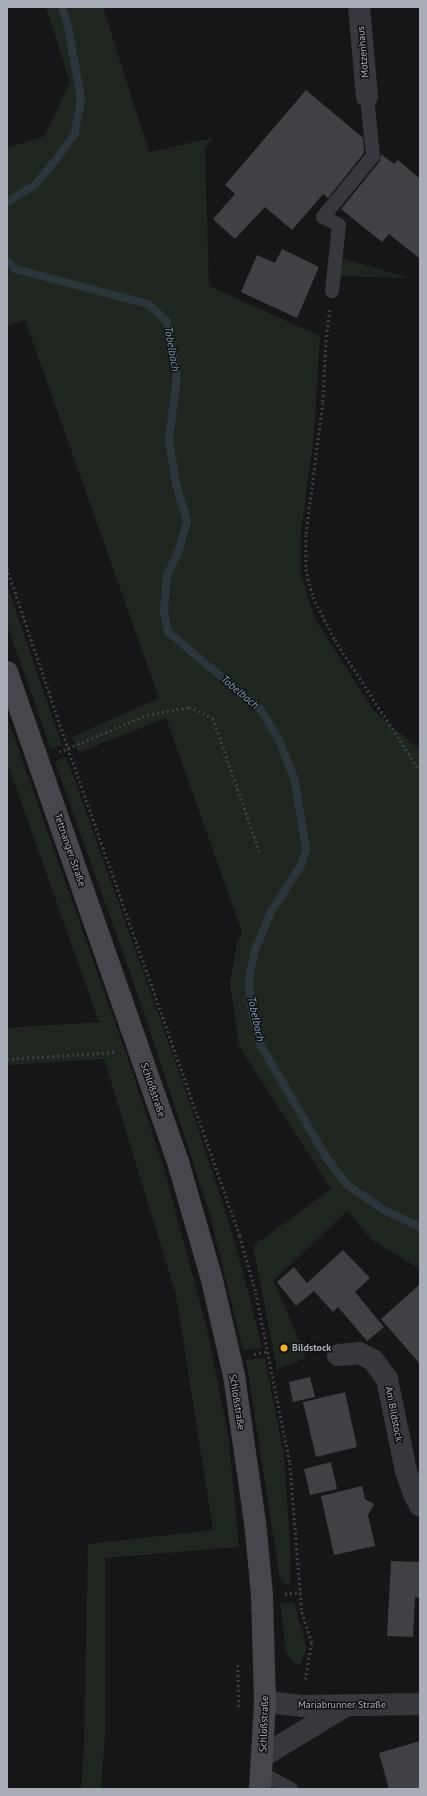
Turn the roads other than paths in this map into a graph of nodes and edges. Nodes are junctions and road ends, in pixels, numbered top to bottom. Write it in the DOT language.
graph roads {
  1 [pos="359,7"];
  2 [pos="367,96"];
  3 [pos="332,291"];
  4 [pos="7,672"];
  5 [pos="136,1037"];
  6 [pos="338,1355"];
  7 [pos="420,1506"];
  8 [pos="265,1702"];
  9 [pos="348,1704"];
  10 [pos="420,1704"];
  11 [pos="261,1773"];
  12 [pos="291,1789"];
  1 -- 2 [label="street, Motzenhaus"];
  2 -- 3 [label="lane"];
  4 -- 5 [label="main road, Tettnanger Straße"];
  5 -- 8 [label="main road, Schloßstraße"];
  6 -- 7 [label="street, Am Bildstock"];
  8 -- 9 [label="street, Mariabrunner Straße"];
  8 -- 11 [label="main road, Schloßstraße"];
  9 -- 10 [label="street, Mariabrunner Straße"];
  9 -- 11 [label="street"];
  11 -- 12 [label="lane"];
}
